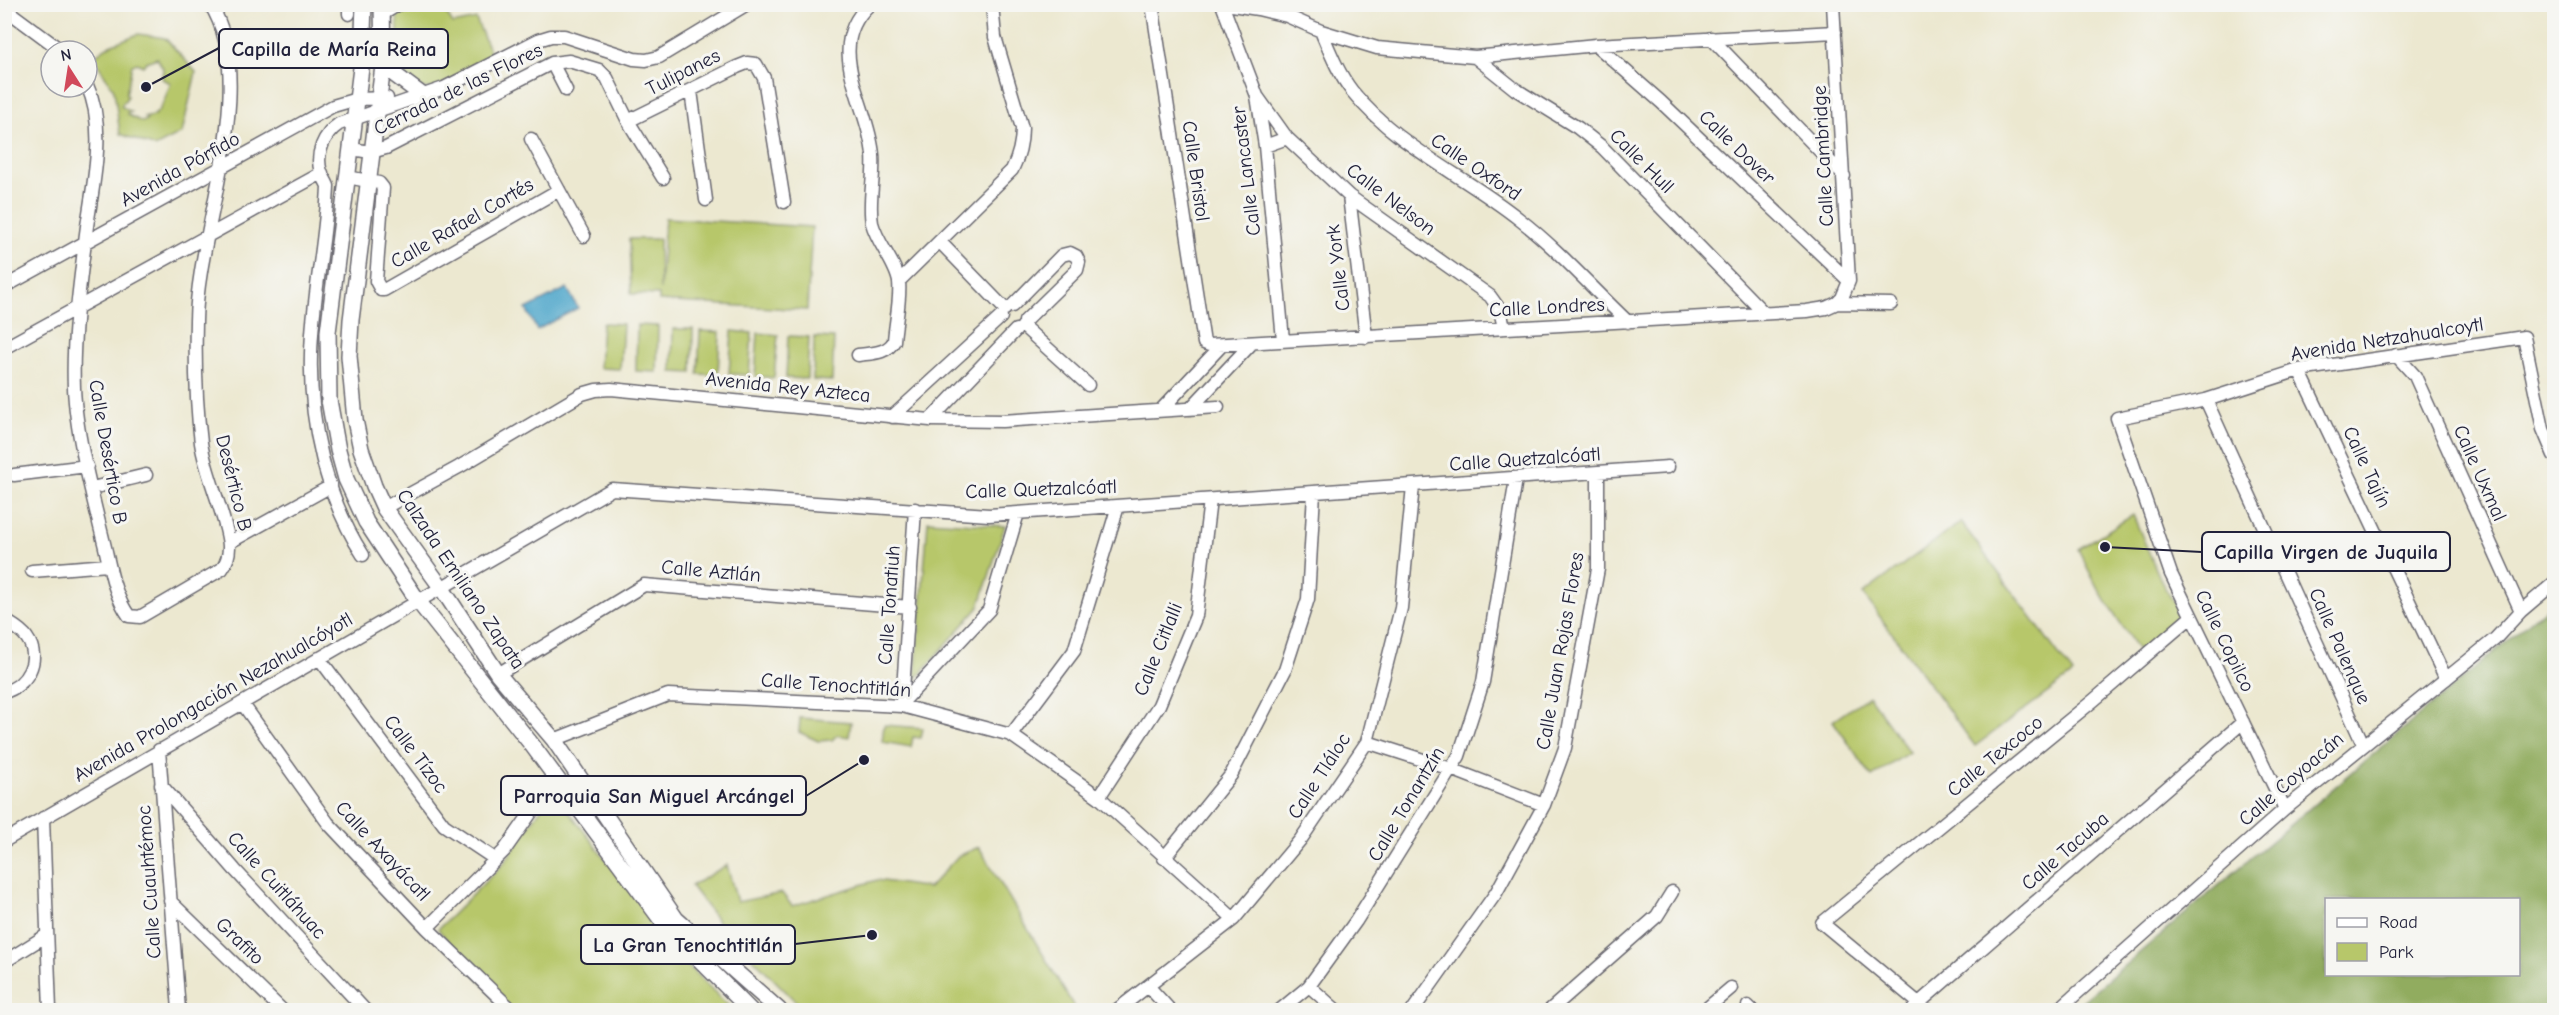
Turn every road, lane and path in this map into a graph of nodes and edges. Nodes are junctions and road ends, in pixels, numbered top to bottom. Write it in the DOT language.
graph roads {
  1 [pos="210,4"];
  2 [pos="364,4"];
  3 [pos="399,4"];
  4 [pos="747,4"];
  5 [pos="870,4"];
  6 [pos="992,4"];
  7 [pos="1152,4"];
  8 [pos="1224,4"];
  9 [pos="1833,4"];
  10 [pos="4,8"];
  11 [pos="383,9"];
  12 [pos="1321,30"];
  13 [pos="1835,32"];
  14 [pos="1711,38"];
  15 [pos="46,39"];
  16 [pos="1596,45"];
  17 [pos="1474,57"];
  18 [pos="552,63"];
  19 [pos="383,66"];
  20 [pos="566,90"];
  21 [pos="691,91"];
  22 [pos="1257,96"];
  23 [pos="414,98"];
  24 [pos="91,99"];
  25 [pos="357,99"];
  26 [pos="377,104"];
  27 [pos="355,118"];
  28 [pos="628,121"];
  29 [pos="1287,138"];
  30 [pos="531,139"];
  31 [pos="1265,146"];
  32 [pos="351,149"];
  33 [pos="371,152"];
  34 [pos="219,171"];
  35 [pos="322,173"];
  36 [pos="1844,176"];
  37 [pos="347,177"];
  38 [pos="663,178"];
  39 [pos="368,180"];
  40 [pos="559,190"];
  41 [pos="1349,196"];
  42 [pos="706,200"];
  43 [pos="784,202"];
  44 [pos="584,236"];
  45 [pos="205,237"];
  46 [pos="940,242"];
  47 [pos="85,243"];
  48 [pos="899,281"];
  49 [pos="1849,281"];
  50 [pos="4,287"];
  51 [pos="1837,303"];
  52 [pos="1891,304"];
  53 [pos="78,308"];
  54 [pos="1006,310"];
  55 [pos="1764,313"];
  56 [pos="1628,322"];
  57 [pos="1021,326"];
  58 [pos="1504,328"];
  59 [pos="1366,337"];
  60 [pos="1283,340"];
  61 [pos="1252,343"];
  62 [pos="1204,344"];
  63 [pos="1222,345"];
  64 [pos="4,348"];
  65 [pos="858,355"];
  66 [pos="2396,355"];
  67 [pos="2300,370"];
  68 [pos="1088,385"];
  69 [pos="2206,400"];
  70 [pos="1218,407"];
  71 [pos="1190,409"];
  72 [pos="1160,411"];
  73 [pos="892,417"];
  74 [pos="2117,418"];
  75 [pos="930,420"];
  76 [pos="2554,455"];
  77 [pos="87,466"];
  78 [pos="1668,467"];
  79 [pos="1598,474"];
  80 [pos="14,475"];
  81 [pos="146,475"];
  82 [pos="1516,479"];
  83 [pos="331,486"];
  84 [pos="1413,486"];
  85 [pos="92,488"];
  86 [pos="1314,493"];
  87 [pos="1210,500"];
  88 [pos="1118,506"];
  89 [pos="384,508"];
  90 [pos="915,509"];
  91 [pos="1018,513"];
  92 [pos="230,542"];
  93 [pos="363,555"];
  94 [pos="108,565"];
  95 [pos="32,571"];
  96 [pos="2554,583"];
  97 [pos="441,587"];
  98 [pos="418,601"];
  99 [pos="909,607"];
  100 [pos="2521,611"];
  101 [pos="140,617"];
  102 [pos="2191,617"];
  103 [pos="4,620"];
  104 [pos="319,658"];
  105 [pos="498,674"];
  106 [pos="2446,679"];
  107 [pos="4,692"];
  108 [pos="242,703"];
  109 [pos="902,705"];
  110 [pos="2243,722"];
  111 [pos="1011,735"];
  112 [pos="554,740"];
  113 [pos="1367,742"];
  114 [pos="2363,744"];
  115 [pos="159,750"];
  116 [pos="1451,769"];
  117 [pos="161,785"];
  118 [pos="547,790"];
  119 [pos="1099,797"];
  120 [pos="1544,805"];
  121 [pos="2285,809"];
  122 [pos="43,818"];
  123 [pos="4,841"];
  124 [pos="1164,858"];
  125 [pos="495,859"];
  126 [pos="1672,892"];
  127 [pos="170,901"];
  128 [pos="1234,919"];
  129 [pos="427,928"];
  130 [pos="47,935"];
  131 [pos="4,962"];
  132 [pos="1148,986"];
  133 [pos="1309,986"];
  134 [pos="1731,988"];
  135 [pos="273,1006"];
  136 [pos="1920,1008"];
  137 [pos="50,1011"];
  138 [pos="179,1011"];
  139 [pos="282,1011"];
  140 [pos="365,1011"];
  141 [pos="512,1011"];
  142 [pos="750,1011"];
  143 [pos="779,1011"];
  144 [pos="1117,1011"];
  145 [pos="1170,1011"];
  146 [pos="1280,1011"];
  147 [pos="1336,1011"];
  148 [pos="1413,1011"];
  149 [pos="1550,1011"];
  150 [pos="1705,1011"];
  151 [pos="2058,1011"];
  1 -- 34 [label="street, Desértico B"];
  2 -- 25 [label="main road, Calzada Emiliano Zapata"];
  3 -- 11 [label="street"];
  4 -- 23 [label="street"];
  5 -- 48 [label="street"];
  6 -- 46 [label="street"];
  7 -- 62 [label="street, Calle Bristol"];
  8 -- 12 [label="street"];
  8 -- 22 [label="street, Calle Lancaster"];
  9 -- 13 [label="street, Calle Cambridge"];
  10 -- 15 [label="street"];
  11 -- 19 [label="main road, Calzada Emiliano Zapata"];
  12 -- 17 [label="street"];
  12 -- 56 [label="street, Calle Oxford"];
  13 -- 14 [label="street"];
  13 -- 36 [label="street, Calle Cambridge"];
  14 -- 16 [label="street"];
  14 -- 36 [label="street"];
  16 -- 17 [label="street"];
  16 -- 49 [label="street, Calle Dover"];
  17 -- 55 [label="street, Calle Hull"];
  18 -- 20 [label="street"];
  18 -- 28 [label="street, Cerrada de las Flores"];
  18 -- 33 [label="street, Cerrada de las Flores"];
  19 -- 23 [label="main road"];
  19 -- 26 [label="main road, Calzada Emiliano Zapata"];
  21 -- 28 [label="street, Tulipanes"];
  21 -- 42 [label="street"];
  21 -- 43 [label="street, Tulipanes"];
  22 -- 29 [label="street, Calle Nelson"];
  22 -- 31 [label="street, Calle Lancaster"];
  23 -- 26 [label="street"];
  24 -- 47 [label="street, Calle Desértico B"];
  25 -- 26 [label="street, Avenida Pórfido"];
  25 -- 27 [label="main road, Calzada Emiliano Zapata"];
  25 -- 34 [label="street, Avenida Pórfido"];
  26 -- 27 [label="street"];
  26 -- 33 [label="main road, Calzada Emiliano Zapata"];
  27 -- 32 [label="main road, Calzada Emiliano Zapata"];
  27 -- 35 [label="street"];
  28 -- 38 [label="street, Cerrada de las Flores"];
  29 -- 31 [label="street"];
  29 -- 41 [label="street, Calle Nelson"];
  30 -- 40 [label="street"];
  31 -- 60 [label="street, Calle Lancaster"];
  32 -- 33 [label="street, Cerrada de las Flores"];
  32 -- 37 [label="main road, Calzada Emiliano Zapata"];
  33 -- 39 [label="main road, Calzada Emiliano Zapata"];
  34 -- 45 [label="street, Desértico B"];
  34 -- 47 [label="street, Avenida Pórfido"];
  35 -- 45 [label="street"];
  35 -- 83 [label="street"];
  36 -- 49 [label="street, Calle Cambridge"];
  37 -- 39 [label="street"];
  37 -- 98 [label="main road, Calzada Emiliano Zapata"];
  39 -- 40 [label="street, Calle Rafael Cortés"];
  39 -- 89 [label="main road, Calzada Emiliano Zapata"];
  40 -- 44 [label="street"];
  41 -- 58 [label="street, Calle Nelson"];
  41 -- 59 [label="street, Calle York"];
  45 -- 53 [label="street"];
  45 -- 92 [label="street, Desértico B"];
  46 -- 48 [label="street"];
  46 -- 54 [label="street"];
  47 -- 50 [label="street, Avenida Pórfido"];
  47 -- 53 [label="street, Calle Desértico B"];
  48 -- 65 [label="street"];
  49 -- 51 [label="street"];
  51 -- 52 [label="street, Calle Londres"];
  51 -- 55 [label="street, Calle Londres"];
  53 -- 64 [label="street"];
  53 -- 77 [label="street, Calle Desértico B"];
  54 -- 57 [label="street"];
  54 -- 57 [label="street"];
  54 -- 57 [label="street"];
  54 -- 73 [label="street"];
  55 -- 56 [label="street, Calle Londres"];
  56 -- 58 [label="street, Calle Londres"];
  57 -- 68 [label="street"];
  57 -- 75 [label="street"];
  58 -- 59 [label="street, Calle Londres"];
  59 -- 60 [label="street, Calle Londres"];
  60 -- 61 [label="street, Calle Londres"];
  61 -- 63 [label="street, Calle Londres"];
  61 -- 71 [label="street"];
  62 -- 63 [label="street, Calle Londres"];
  63 -- 72 [label="street"];
  66 -- 67 [label="street, Avenida Netzahualcoytl"];
  66 -- 76 [label="street, Avenida Netzahualcoytl"];
  66 -- 100 [label="street, Calle Uxmal"];
  67 -- 69 [label="street, Avenida Netzahualcoytl"];
  67 -- 106 [label="street, Calle Tajín"];
  69 -- 74 [label="street, Avenida Netzahualcoytl"];
  69 -- 114 [label="street, Calle Palenque"];
  70 -- 71 [label="street, Avenida Rey Azteca"];
  71 -- 72 [label="street, Avenida Rey Azteca"];
  72 -- 75 [label="street, Avenida Rey Azteca"];
  73 -- 75 [label="street, Avenida Rey Azteca"];
  73 -- 89 [label="street, Avenida Rey Azteca"];
  74 -- 102 [label="street, Calle Copilco"];
  77 -- 80 [label="street"];
  77 -- 85 [label="street, Calle Desértico B"];
  78 -- 79 [label="street, Calle Quetzalcóatl"];
  79 -- 82 [label="street, Calle Quetzalcóatl"];
  79 -- 120 [label="street, Calle Juan Rojas Flores"];
  81 -- 85 [label="street"];
  82 -- 84 [label="street, Calle Quetzalcóatl"];
  82 -- 116 [label="street, Calle Tonantzín"];
  83 -- 92 [label="street"];
  83 -- 93 [label="street"];
  84 -- 86 [label="street, Calle Quetzalcóatl"];
  84 -- 113 [label="street, Calle Tláloc"];
  85 -- 94 [label="street, Calle Desértico B"];
  86 -- 87 [label="street, Calle Quetzalcóatl"];
  86 -- 124 [label="street"];
  87 -- 88 [label="street, Calle Quetzalcóatl"];
  87 -- 119 [label="street, Calle Citlalli"];
  88 -- 91 [label="street, Calle Quetzalcóatl"];
  88 -- 111 [label="street"];
  89 -- 97 [label="main road, Calzada Emiliano Zapata"];
  90 -- 91 [label="street, Calle Quetzalcóatl"];
  90 -- 97 [label="street, Calle Quetzalcóatl"];
  90 -- 99 [label="street, Calle Tonatiuh"];
  91 -- 109 [label="street"];
  92 -- 101 [label="street, Desértico B"];
  94 -- 95 [label="street"];
  94 -- 101 [label="street, Calle Desértico B"];
  96 -- 100 [label="street, Calle Coyoacán"];
  97 -- 98 [label="street, Avenida Prolongación Nezahualcóyotl"];
  97 -- 105 [label="main road, Calzada Emiliano Zapata"];
  98 -- 104 [label="street, Avenida Prolongación Nezahualcóyotl"];
  98 -- 142 [label="main road, Calzada Emiliano Zapata"];
  99 -- 105 [label="street, Calle Aztlán"];
  99 -- 109 [label="street, Calle Tonatiuh"];
  100 -- 106 [label="street, Calle Coyoacán"];
  102 -- 110 [label="street, Calle Copilco"];
  102 -- 136 [label="street, Calle Texcoco"];
  103 -- 107 [label="street"];
  104 -- 108 [label="street, Avenida Prolongación Nezahualcóyotl"];
  104 -- 125 [label="street, Calle Tízoc"];
  105 -- 112 [label="main road, Calzada Emiliano Zapata"];
  106 -- 114 [label="street, Calle Coyoacán"];
  108 -- 115 [label="street, Avenida Prolongación Nezahualcóyotl"];
  108 -- 129 [label="street, Calle Axayácatl"];
  109 -- 111 [label="street, Calle Tenochtitlán"];
  109 -- 112 [label="street, Calle Tenochtitlán"];
  110 -- 121 [label="street, Calle Copilco"];
  110 -- 136 [label="street, Calle Tacuba"];
  111 -- 119 [label="street, Calle Tenochtitlán"];
  112 -- 143 [label="main road, Calzada Emiliano Zapata"];
  113 -- 116 [label="street"];
  113 -- 128 [label="street, Calle Tláloc"];
  114 -- 121 [label="street, Calle Coyoacán"];
  115 -- 117 [label="street, Calle Cuauhtémoc"];
  115 -- 122 [label="street, Avenida Prolongación Nezahualcóyotl"];
  116 -- 120 [label="street"];
  116 -- 133 [label="street, Calle Tonantzín"];
  117 -- 127 [label="street, Calle Cuauhtémoc"];
  117 -- 140 [label="street, Calle Cuitláhuac"];
  118 -- 125 [label="street"];
  119 -- 124 [label="street, Calle Tenochtitlán"];
  120 -- 148 [label="street, Calle Juan Rojas Flores"];
  121 -- 151 [label="street, Calle Coyoacán"];
  122 -- 123 [label="street, Avenida Prolongación Nezahualcóyotl"];
  122 -- 130 [label="street"];
  124 -- 128 [label="street, Calle Tenochtitlán"];
  125 -- 129 [label="street"];
  126 -- 149 [label="street"];
  127 -- 135 [label="street, Grafito"];
  127 -- 138 [label="street, Calle Cuauhtémoc"];
  128 -- 132 [label="street, Calle Tláloc"];
  129 -- 141 [label="street, Calle Axayácatl"];
  130 -- 131 [label="street"];
  130 -- 137 [label="street"];
  132 -- 144 [label="street, Calle Tláloc"];
  132 -- 145 [label="street"];
  133 -- 146 [label="street, Calle Tonantzín"];
  133 -- 147 [label="street"];
  134 -- 150 [label="street"];
  135 -- 139 [label="street, Grafito"];
}
